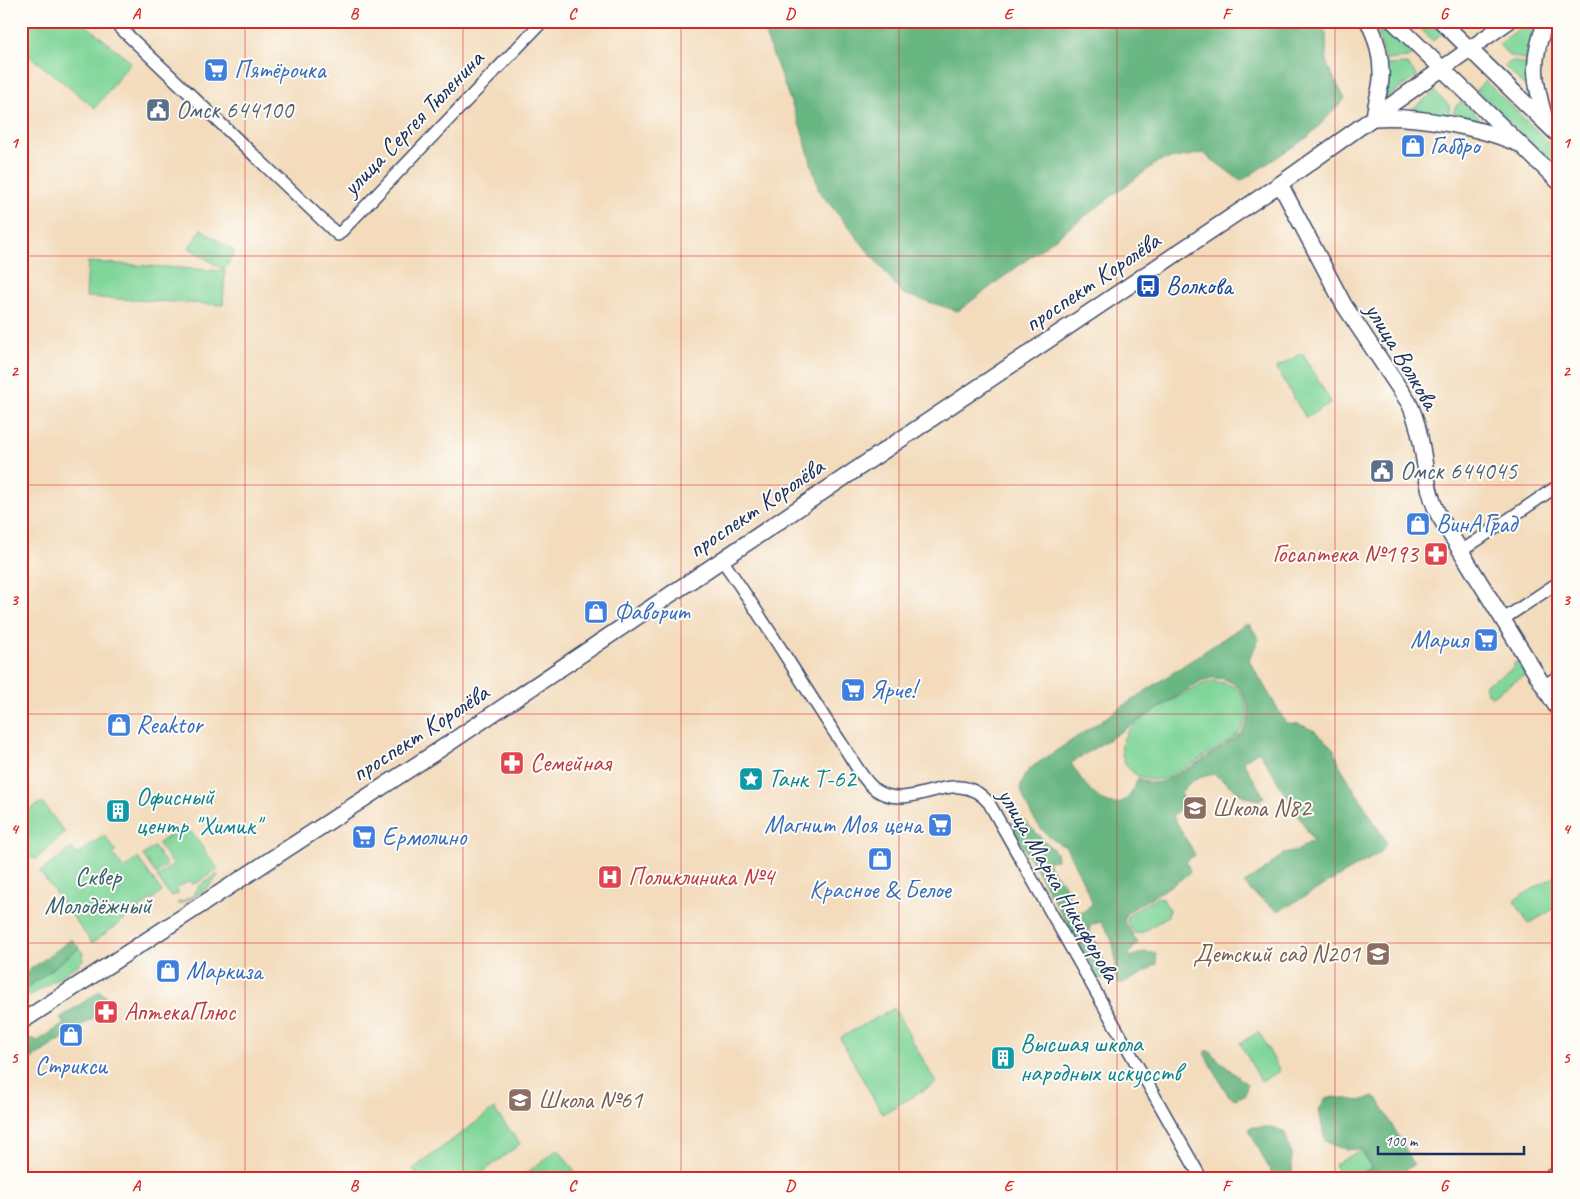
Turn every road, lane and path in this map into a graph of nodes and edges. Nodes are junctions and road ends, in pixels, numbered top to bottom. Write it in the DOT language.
graph roads {
  1 [pos="113,21"];
  2 [pos="542,21"];
  3 [pos="1368,21"];
  4 [pos="1393,21"];
  5 [pos="1441,21"];
  6 [pos="1509,21"];
  7 [pos="1546,21"];
  8 [pos="1470,50"];
  9 [pos="1443,69"];
  10 [pos="1374,118"];
  11 [pos="1546,124"];
  12 [pos="1559,136"];
  13 [pos="1524,147"];
  14 [pos="1559,182"];
  15 [pos="1280,184"];
  16 [pos="1559,486"];
  17 [pos="1460,552"];
  18 [pos="722,560"];
  19 [pos="1559,582"];
  20 [pos="1502,620"];
  21 [pos="1559,676"];
  22 [pos="1543,686"];
  23 [pos="1559,711"];
  24 [pos="21,1022"];
  25 [pos="1559,1173"];
  26 [pos="1201,1178"];
  27 [pos="1550,1178"];
  1 -- 2 [label="street, улица Сергея Тюленина"];
  3 -- 10 [label="main road"];
  4 -- 9 [label="main road"];
  5 -- 8 [label="main road"];
  6 -- 8 [label="main road, проспект Королёва"];
  7 -- 11 [label="main road"];
  8 -- 9 [label="main road, проспект Королёва"];
  8 -- 11 [label="main road"];
  9 -- 10 [label="main road, проспект Королёва"];
  9 -- 13 [label="main road"];
  10 -- 13 [label="main road"];
  10 -- 15 [label="main road, проспект Королёва"];
  11 -- 12 [label="main road"];
  13 -- 14 [label="main road"];
  15 -- 17 [label="main road, улица Волкова"];
  15 -- 18 [label="main road, проспект Королёва"];
  16 -- 17 [label="street"];
  17 -- 20 [label="main road, улица Волкова"];
  18 -- 24 [label="main road, проспект Королёва"];
  18 -- 26 [label="street, улица Марка Никифорова"];
  19 -- 20 [label="street"];
  20 -- 22 [label="main road, улица Волкова"];
  21 -- 22 [label="street"];
  22 -- 23 [label="main road, улица Волкова"];
  25 -- 27 [label="main road"];
}
